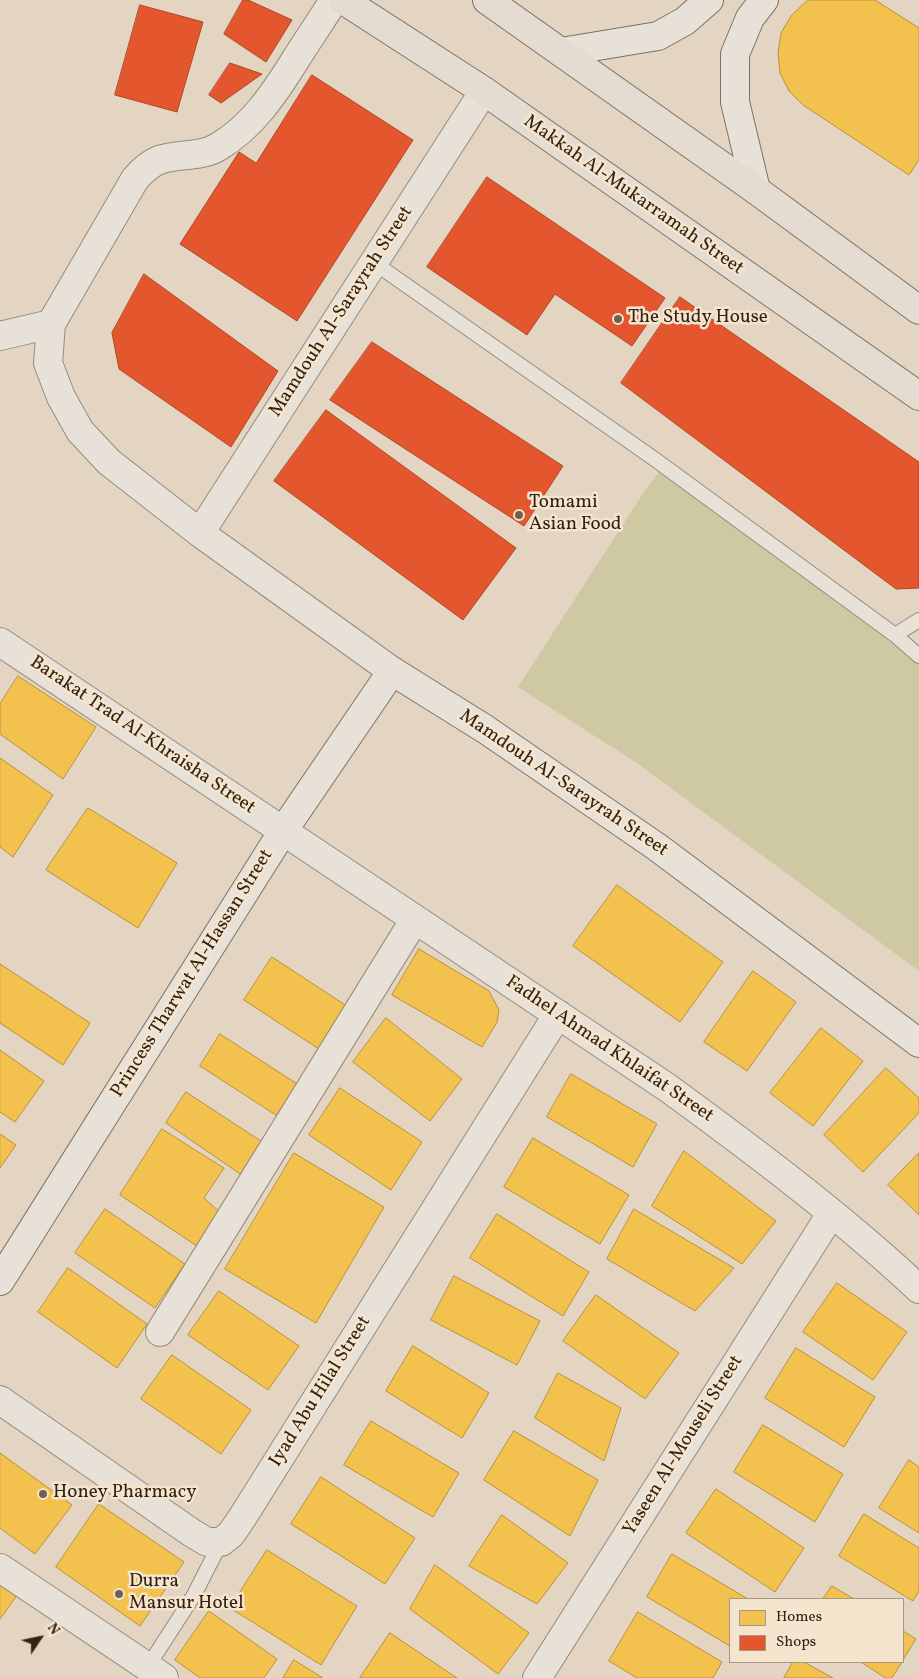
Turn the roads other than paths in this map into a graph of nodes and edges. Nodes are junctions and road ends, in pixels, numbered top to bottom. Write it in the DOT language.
graph roads {
  1 [pos="334,0"];
  2 [pos="344,0"];
  3 [pos="487,0"];
  4 [pos="709,0"];
  5 [pos="764,0"];
  6 [pos="561,52"];
  7 [pos="484,91"];
  8 [pos="756,190"];
  9 [pos="373,262"];
  10 [pos="919,310"];
  11 [pos="51,324"];
  12 [pos="0,336"];
  13 [pos="919,396"];
  14 [pos="200,533"];
  15 [pos="919,620"];
  16 [pos="895,635"];
  17 [pos="1,646"];
  18 [pos="919,656"];
  19 [pos="392,671"];
  20 [pos="283,831"];
  21 [pos="415,919"];
  22 [pos="558,1014"];
  23 [pos="919,1042"];
  24 [pos="831,1214"];
  25 [pos="0,1281"];
  26 [pos="919,1289"];
  27 [pos="160,1332"];
  28 [pos="0,1400"];
  29 [pos="221,1542"];
  30 [pos="0,1568"];
  31 [pos="151,1674"];
  32 [pos="537,1678"];
  1 -- 11 [label="street, Mamdouh Al-Sarayrah Street"];
  2 -- 7 [label="main road, Makkah Al-Mukarramah Street"];
  3 -- 6 [label="main road"];
  4 -- 6 [label="street"];
  5 -- 8 [label="street"];
  6 -- 8 [label="main road"];
  7 -- 9 [label="street, Mamdouh Al-Sarayrah Street"];
  7 -- 13 [label="main road, Makkah Al-Mukarramah Street"];
  8 -- 10 [label="main road"];
  9 -- 14 [label="street, Mamdouh Al-Sarayrah Street"];
  9 -- 16 [label="lane"];
  11 -- 12 [label="street"];
  11 -- 14 [label="street, Mamdouh Al-Sarayrah Street"];
  14 -- 19 [label="street, Mamdouh Al-Sarayrah Street"];
  15 -- 16 [label="lane"];
  16 -- 18 [label="lane"];
  17 -- 20 [label="street, Barakat Trad Al-Khraisha Street"];
  19 -- 20 [label="street, Princess Tharwat Al-Hassan Street"];
  19 -- 23 [label="street, Mamdouh Al-Sarayrah Street"];
  20 -- 21 [label="street, Fadhel Ahmad Khlaifat Street"];
  20 -- 25 [label="street, Princess Tharwat Al-Hassan Street"];
  21 -- 22 [label="street, Fadhel Ahmad Khlaifat Street"];
  21 -- 27 [label="street"];
  22 -- 24 [label="street, Fadhel Ahmad Khlaifat Street"];
  22 -- 29 [label="street, Iyad Abu Hilal Street"];
  24 -- 26 [label="street, Fadhel Ahmad Khlaifat Street"];
  24 -- 32 [label="street, Yaseen Al-Mouseli Street"];
  28 -- 29 [label="street"];
  29 -- 31 [label="lane"];
  30 -- 31 [label="street"];
}
